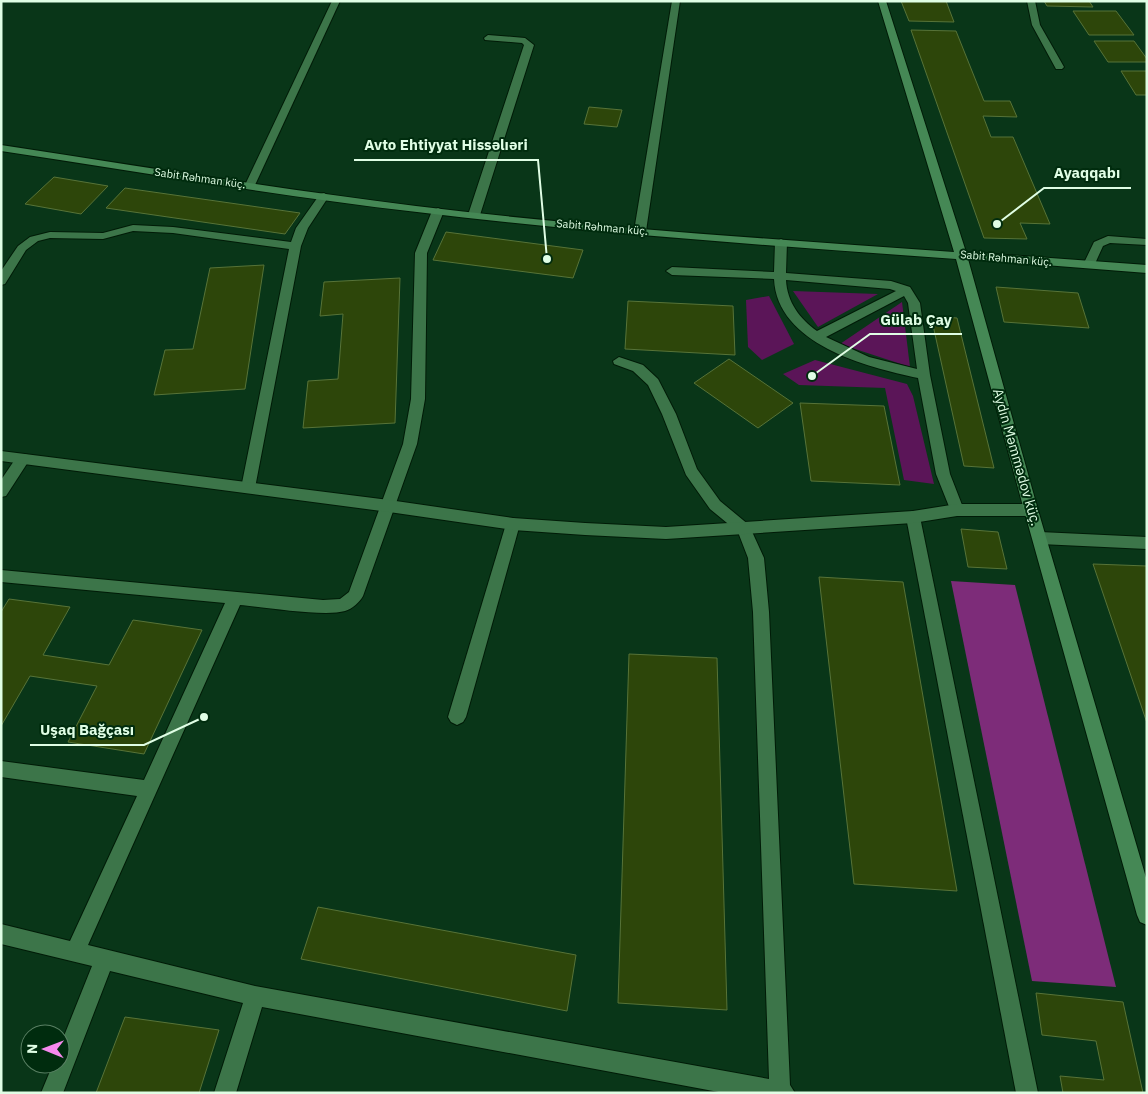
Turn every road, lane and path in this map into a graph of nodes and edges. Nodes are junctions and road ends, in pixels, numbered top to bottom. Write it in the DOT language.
graph roads {
  1 [pos="336,1"];
  2 [pos="676,1"];
  3 [pos="882,1"];
  4 [pos="1031,1"];
  5 [pos="488,38"];
  6 [pos="1059,67"];
  7 [pos="1,148"];
  8 [pos="250,185"];
  9 [pos="324,196"];
  10 [pos="438,211"];
  11 [pos="474,216"];
  12 [pos="640,231"];
  13 [pos="781,242"];
  14 [pos="1147,242"];
  15 [pos="295,246"];
  16 [pos="962,254"];
  17 [pos="1089,265"];
  18 [pos="1147,269"];
  19 [pos="672,271"];
  20 [pos="780,276"];
  21 [pos="1,280"];
  22 [pos="906,290"];
  23 [pos="816,337"];
  24 [pos="619,361"];
  25 [pos="924,375"];
  26 [pos="1,456"];
  27 [pos="23,459"];
  28 [pos="248,488"];
  29 [pos="1,492"];
  30 [pos="389,506"];
  31 [pos="958,510"];
  32 [pos="1031,510"];
  33 [pos="913,517"];
  34 [pos="513,524"];
  35 [pos="744,529"];
  36 [pos="1040,538"];
  37 [pos="1147,543"];
  38 [pos="1,576"];
  39 [pos="236,598"];
  40 [pos="457,717"];
  41 [pos="1,769"];
  42 [pos="149,789"];
  43 [pos="1147,915"];
  44 [pos="1,934"];
  45 [pos="75,952"];
  46 [pos="105,959"];
  47 [pos="255,996"];
  48 [pos="781,1092"];
  49 [pos="52,1093"];
  50 [pos="225,1093"];
  51 [pos="1027,1093"];
  1 -- 8 [label="street"];
  2 -- 12 [label="street"];
  3 -- 16 [label="main road, Aydın Məmmədov küç."];
  4 -- 6 [label="street"];
  5 -- 11 [label="street"];
  7 -- 8 [label="main road, Sabit Rəhman küç."];
  8 -- 9 [label="main road, Sabit Rəhman küç."];
  9 -- 10 [label="main road, Sabit Rəhman küç."];
  9 -- 15 [label="street"];
  10 -- 11 [label="main road, Sabit Rəhman küç."];
  10 -- 30 [label="street"];
  11 -- 12 [label="main road, Sabit Rəhman küç."];
  12 -- 13 [label="main road, Sabit Rəhman küç."];
  13 -- 16 [label="main road, Sabit Rəhman küç."];
  13 -- 20 [label="street"];
  14 -- 17 [label="street"];
  15 -- 21 [label="street"];
  15 -- 28 [label="street"];
  16 -- 17 [label="main road, Sabit Rəhman küç."];
  16 -- 32 [label="main road, Aydın Məmmədov küç."];
  17 -- 18 [label="main road, Sabit Rəhman küç."];
  19 -- 20 [label="street"];
  20 -- 22 [label="street"];
  20 -- 23 [label="street"];
  22 -- 23 [label="street"];
  22 -- 25 [label="street"];
  23 -- 25 [label="street"];
  24 -- 35 [label="street"];
  25 -- 31 [label="street"];
  26 -- 27 [label="street"];
  27 -- 28 [label="street"];
  27 -- 29 [label="street"];
  28 -- 30 [label="street"];
  30 -- 34 [label="street"];
  30 -- 39 [label="street"];
  31 -- 32 [label="street"];
  31 -- 33 [label="street"];
  32 -- 36 [label="main road, Aydın Məmmədov küç."];
  33 -- 35 [label="street"];
  33 -- 51 [label="street"];
  34 -- 35 [label="street"];
  34 -- 40 [label="street"];
  35 -- 48 [label="street"];
  36 -- 37 [label="street"];
  36 -- 43 [label="main road, Aydın Məmmədov küç."];
  38 -- 39 [label="street"];
  39 -- 42 [label="street"];
  41 -- 42 [label="street"];
  42 -- 45 [label="street"];
  44 -- 45 [label="street"];
  45 -- 46 [label="street"];
  46 -- 47 [label="street"];
  46 -- 49 [label="street"];
  47 -- 48 [label="street"];
  47 -- 50 [label="street"];
}
